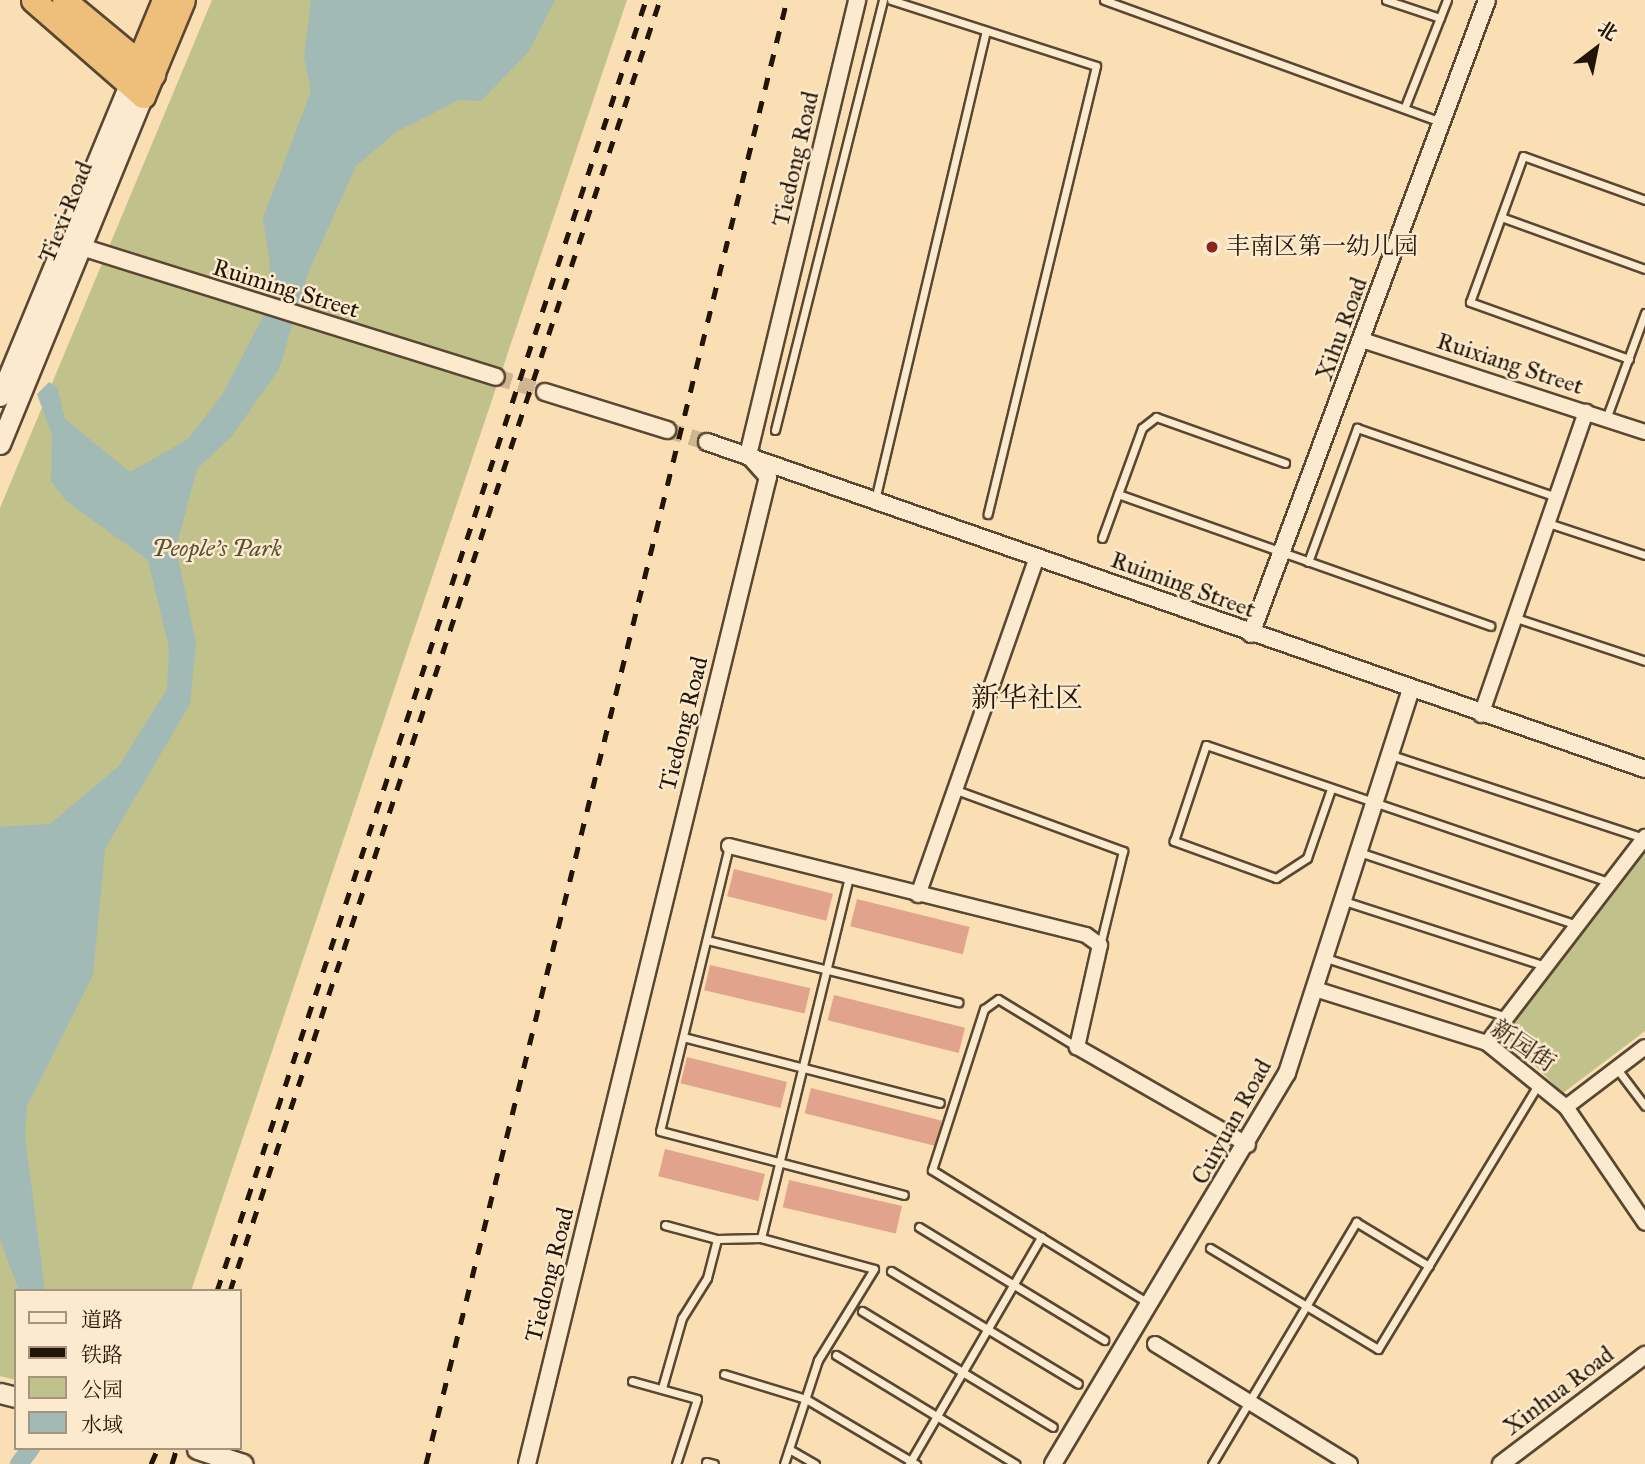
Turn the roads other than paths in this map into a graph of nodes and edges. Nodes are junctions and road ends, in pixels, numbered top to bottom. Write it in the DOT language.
graph roads {
  1 [pos="33,0"];
  2 [pos="64,0"];
  3 [pos="164,0"];
  4 [pos="183,0"];
  5 [pos="857,0"];
  6 [pos="883,0"];
  7 [pos="891,0"];
  8 [pos="1104,0"];
  9 [pos="1385,0"];
  10 [pos="1447,0"];
  11 [pos="1487,0"];
  12 [pos="1440,18"];
  13 [pos="986,30"];
  14 [pos="140,80"];
  15 [pos="1406,104"];
  16 [pos="1442,122"];
  17 [pos="1645,200"];
  18 [pos="1501,217"];
  19 [pos="72,244"];
  20 [pos="1645,269"];
  21 [pos="1645,313"];
  22 [pos="1362,340"];
  23 [pos="1629,359"];
  24 [pos="496,377"];
  25 [pos="545,391"];
  26 [pos="0,396"];
  27 [pos="1586,412"];
  28 [pos="1606,419"];
  29 [pos="667,430"];
  30 [pos="775,430"];
  31 [pos="1645,432"];
  32 [pos="707,442"];
  33 [pos="0,444"];
  34 [pos="748,455"];
  35 [pos="1284,463"];
  36 [pos="1118,494"];
  37 [pos="1557,498"];
  38 [pos="875,500"];
  39 [pos="988,514"];
  40 [pos="1548,523"];
  41 [pos="1102,538"];
  42 [pos="1284,554"];
  43 [pos="1645,555"];
  44 [pos="1037,558"];
  45 [pos="1308,562"];
  46 [pos="1516,618"];
  47 [pos="1490,626"];
  48 [pos="1251,634"];
  49 [pos="1645,661"];
  50 [pos="1410,692"];
  51 [pos="1481,715"];
  52 [pos="1390,755"];
  53 [pos="1645,769"];
  54 [pos="1331,789"];
  55 [pos="955,790"];
  56 [pos="1374,804"];
  57 [pos="1644,838"];
  58 [pos="729,846"];
  59 [pos="1359,852"];
  60 [pos="849,877"];
  61 [pos="1610,883"];
  62 [pos="918,895"];
  63 [pos="1343,901"];
  64 [pos="1577,925"];
  65 [pos="707,940"];
  66 [pos="1100,945"];
  67 [pos="1325,957"];
  68 [pos="1545,966"];
  69 [pos="826,970"];
  70 [pos="1315,989"];
  71 [pos="958,1002"];
  72 [pos="1507,1017"];
  73 [pos="683,1037"];
  74 [pos="1487,1043"];
  75 [pos="1077,1047"];
  76 [pos="1645,1047"];
  77 [pos="802,1068"];
  78 [pos="1617,1068"];
  79 [pos="1539,1082"];
  80 [pos="940,1103"];
  81 [pos="1645,1106"];
  82 [pos="1566,1107"];
  83 [pos="1248,1145"];
  84 [pos="779,1162"];
  85 [pos="904,1195"];
  86 [pos="1645,1223"];
  87 [pos="665,1225"];
  88 [pos="919,1227"];
  89 [pos="1041,1237"];
  90 [pos="761,1238"];
  91 [pos="717,1239"];
  92 [pos="1210,1248"];
  93 [pos="1429,1266"];
  94 [pos="891,1271"];
  95 [pos="1013,1285"];
  96 [pos="1151,1304"];
  97 [pos="1306,1306"];
  98 [pos="862,1311"];
  99 [pos="988,1329"];
  100 [pos="1104,1340"];
  101 [pos="1155,1344"];
  102 [pos="836,1355"];
  103 [pos="1645,1355"];
  104 [pos="963,1372"];
  105 [pos="724,1374"];
  106 [pos="632,1381"];
  107 [pos="1077,1384"];
  108 [pos="662,1388"];
  109 [pos="806,1399"];
  110 [pos="1249,1402"];
  111 [pos="937,1417"];
  112 [pos="1053,1427"];
  113 [pos="789,1448"];
  114 [pos="200,1450"];
  115 [pos="912,1463"];
  116 [pos="243,1464"];
  117 [pos="527,1464"];
  118 [pos="676,1464"];
  119 [pos="785,1464"];
  120 [pos="815,1464"];
  121 [pos="1015,1464"];
  122 [pos="1054,1464"];
  123 [pos="1212,1464"];
  124 [pos="1350,1464"];
  125 [pos="1501,1464"];
  1 -- 14 [label="highway"];
  2 -- 14 [label="highway"];
  3 -- 14 [label="highway, Tiexi Road"];
  4 -- 14 [label="highway, Tiexi Road"];
  5 -- 34 [label="street, Tiedong Road"];
  6 -- 30 [label="lane"];
  7 -- 13 [label="lane"];
  8 -- 15 [label="lane"];
  9 -- 12 [label="lane"];
  10 -- 12 [label="lane"];
  11 -- 16 [label="street, Xihu Road"];
  12 -- 15 [label="lane"];
  13 -- 38 [label="lane"];
  13 -- 39 [label="lane"];
  14 -- 19 [label="main road, Tiexi Road"];
  15 -- 16 [label="lane"];
  16 -- 22 [label="street, Xihu Road"];
  17 -- 18 [label="lane"];
  18 -- 20 [label="lane"];
  18 -- 23 [label="lane"];
  19 -- 24 [label="street, Ruiming Street"];
  19 -- 26 [label="main road, Tiexi Road"];
  19 -- 33 [label="main road, Tiexi Road"];
  21 -- 23 [label="lane"];
  22 -- 27 [label="street, Ruixiang Street"];
  22 -- 42 [label="street, Xihu Road"];
  23 -- 28 [label="lane"];
  25 -- 29 [label="street"];
  27 -- 28 [label="street, Ruixiang Street"];
  27 -- 37 [label="street"];
  28 -- 31 [label="street, Ruixiang Street"];
  32 -- 34 [label="street, Ruiming Street"];
  34 -- 38 [label="street, Ruiming Street"];
  34 -- 117 [label="street, Tiedong Road"];
  35 -- 36 [label="lane"];
  36 -- 41 [label="lane"];
  36 -- 42 [label="lane"];
  37 -- 40 [label="street"];
  37 -- 45 [label="lane"];
  38 -- 44 [label="street, Ruiming Street"];
  40 -- 43 [label="lane"];
  40 -- 46 [label="street"];
  42 -- 45 [label="lane"];
  42 -- 48 [label="street, Xihu Road"];
  44 -- 48 [label="street, Ruiming Street"];
  44 -- 55 [label="street"];
  45 -- 47 [label="lane"];
  46 -- 49 [label="lane"];
  46 -- 51 [label="street"];
  48 -- 50 [label="street, Ruiming Street"];
  50 -- 51 [label="street, Ruiming Street"];
  50 -- 52 [label="street, Cuiyuan Road"];
  51 -- 53 [label="street, Ruiming Street"];
  52 -- 56 [label="street, Cuiyuan Road"];
  52 -- 57 [label="lane"];
  54 -- 54 [label="lane"];
  54 -- 56 [label="lane"];
  55 -- 62 [label="street"];
  55 -- 66 [label="lane"];
  56 -- 59 [label="street, Cuiyuan Road"];
  56 -- 61 [label="lane"];
  57 -- 61 [label="street"];
  58 -- 60 [label="street"];
  58 -- 65 [label="lane"];
  59 -- 63 [label="street, Cuiyuan Road"];
  59 -- 64 [label="lane"];
  60 -- 62 [label="street"];
  60 -- 69 [label="lane"];
  61 -- 64 [label="street"];
  62 -- 66 [label="street"];
  63 -- 67 [label="street, Cuiyuan Road"];
  63 -- 68 [label="lane"];
  64 -- 68 [label="street"];
  65 -- 69 [label="lane"];
  65 -- 73 [label="lane"];
  66 -- 75 [label="street"];
  67 -- 70 [label="street, Cuiyuan Road"];
  67 -- 72 [label="lane"];
  68 -- 72 [label="street"];
  69 -- 71 [label="lane"];
  69 -- 77 [label="lane"];
  70 -- 74 [label="street, 新园街"];
  70 -- 83 [label="street, Cuiyuan Road"];
  72 -- 74 [label="street"];
  73 -- 77 [label="lane"];
  73 -- 84 [label="lane"];
  74 -- 79 [label="street, 新园街"];
  75 -- 83 [label="street"];
  75 -- 89 [label="lane"];
  76 -- 78 [label="street"];
  77 -- 80 [label="lane"];
  77 -- 84 [label="lane"];
  78 -- 81 [label="lane"];
  78 -- 82 [label="street"];
  79 -- 82 [label="street, 新园街"];
  79 -- 93 [label="lane"];
  82 -- 86 [label="street, 新园街"];
  83 -- 96 [label="street, Cuiyuan Road"];
  84 -- 85 [label="lane"];
  84 -- 90 [label="lane"];
  87 -- 91 [label="lane"];
  88 -- 95 [label="lane"];
  89 -- 95 [label="lane"];
  89 -- 96 [label="lane"];
  90 -- 91 [label="lane"];
  90 -- 109 [label="lane"];
  91 -- 108 [label="lane"];
  92 -- 97 [label="lane"];
  93 -- 97 [label="lane"];
  93 -- 97 [label="lane"];
  94 -- 99 [label="lane"];
  95 -- 99 [label="lane"];
  95 -- 100 [label="lane"];
  96 -- 122 [label="street, Cuiyuan Road"];
  97 -- 110 [label="lane"];
  98 -- 104 [label="lane"];
  99 -- 104 [label="lane"];
  99 -- 107 [label="lane"];
  101 -- 110 [label="street"];
  102 -- 111 [label="lane"];
  103 -- 125 [label="street, Xinhua Road"];
  104 -- 111 [label="lane"];
  104 -- 112 [label="lane"];
  105 -- 109 [label="lane"];
  106 -- 108 [label="lane"];
  108 -- 118 [label="lane"];
  109 -- 113 [label="lane"];
  109 -- 115 [label="lane"];
  110 -- 123 [label="lane"];
  110 -- 124 [label="street"];
  111 -- 115 [label="lane"];
  111 -- 121 [label="lane"];
  113 -- 119 [label="lane"];
  113 -- 120 [label="lane"];
  114 -- 116 [label="main road"];
}
